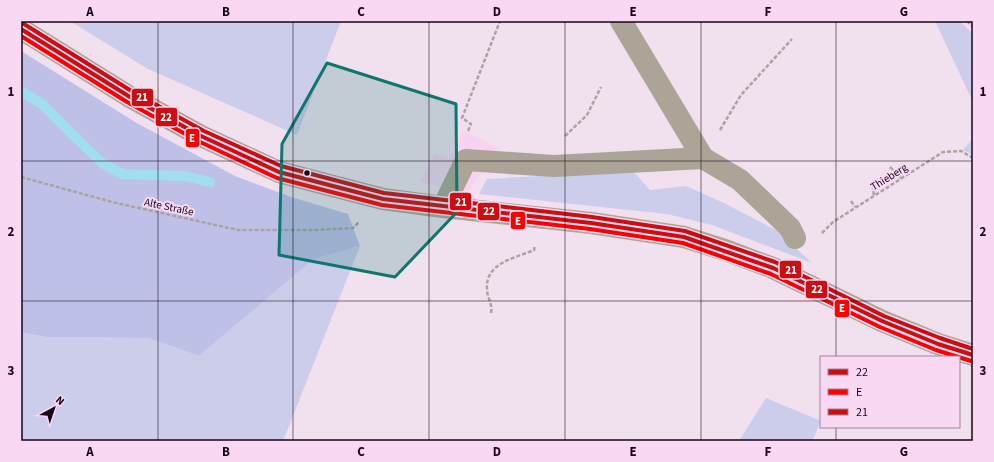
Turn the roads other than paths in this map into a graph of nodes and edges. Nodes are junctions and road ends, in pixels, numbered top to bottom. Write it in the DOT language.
graph roads {
  1 [pos="621,21"];
  2 [pos="21,29"];
  3 [pos="703,158"];
  4 [pos="443,207"];
  5 [pos="795,238"];
  6 [pos="973,355"];
  1 -- 3 [label="street"];
  2 -- 4 [label="street"];
  3 -- 4 [label="street"];
  3 -- 5 [label="street"];
  4 -- 6 [label="street"];
}
